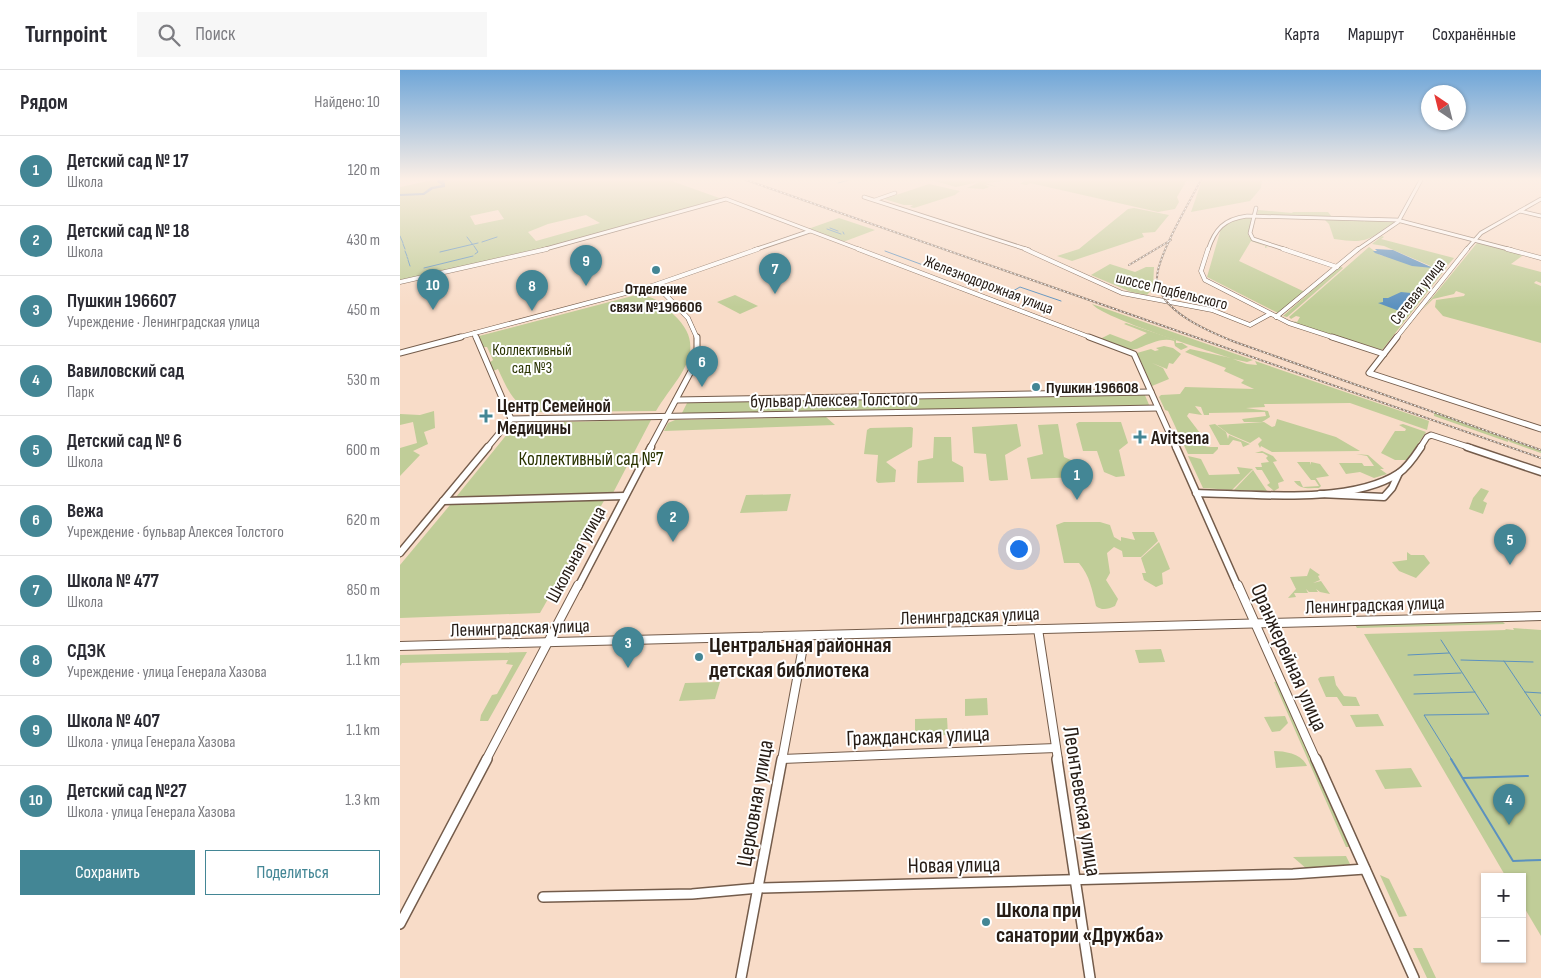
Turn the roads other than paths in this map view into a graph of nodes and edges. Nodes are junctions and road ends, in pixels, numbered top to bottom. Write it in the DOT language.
graph roads {
  1 [pos="645,222"];
  2 [pos="787,222"];
  3 [pos="943,222"];
  4 [pos="1222,222"];
  5 [pos="1253,222"];
  6 [pos="1396,222"];
  7 [pos="1409,222"];
  8 [pos="1500,222"];
  9 [pos="810,231"];
  10 [pos="1475,240"];
  11 [pos="1541,258"];
  12 [pos="1337,267"];
  13 [pos="400,282"];
  14 [pos="656,285"];
  15 [pos="1270,314"];
  16 [pos="1276,317"];
  17 [pos="474,333"];
  18 [pos="400,353"];
  19 [pos="1131,353"];
  20 [pos="1384,354"];
  21 [pos="1152,392"];
  22 [pos="676,400"];
  23 [pos="1158,408"];
  24 [pos="667,417"];
  25 [pos="511,419"];
  26 [pos="1541,429"];
  27 [pos="1541,472"];
  28 [pos="1399,474"];
  29 [pos="1196,493"];
  30 [pos="1309,493"];
  31 [pos="625,496"];
  32 [pos="443,501"];
  33 [pos="400,553"];
  34 [pos="1541,616"];
  35 [pos="1255,624"];
  36 [pos="1038,629"];
  37 [pos="805,636"];
  38 [pos="548,643"];
  39 [pos="400,646"];
  40 [pos="1056,748"];
  41 [pos="782,759"];
  42 [pos="1365,869"];
  43 [pos="1076,880"];
  44 [pos="759,888"];
  45 [pos="543,897"];
  46 [pos="400,924"];
  47 [pos="741,978"];
  48 [pos="1090,978"];
  49 [pos="1414,978"];
  1 -- 13 [label="street, Железнодорожная улица"];
  2 -- 9 [label="street, Железнодорожная улица"];
  3 -- 15 [label="street, шоссе Подбельского"];
  4 -- 15 [label="street"];
  5 -- 12 [label="street"];
  6 -- 12 [label="street"];
  7 -- 10 [label="street"];
  8 -- 10 [label="street, Сетевая улица"];
  9 -- 14 [label="street"];
  9 -- 19 [label="street, Железнодорожная улица"];
  10 -- 11 [label="street"];
  10 -- 20 [label="street, Сетевая улица"];
  12 -- 16 [label="street"];
  14 -- 17 [label="street"];
  14 -- 22 [label="street, Школьная улица"];
  15 -- 16 [label="street"];
  16 -- 20 [label="street"];
  17 -- 18 [label="street"];
  17 -- 25 [label="street"];
  19 -- 21 [label="street, Оранжерейная улица"];
  20 -- 26 [label="street, Сетевая улица"];
  21 -- 22 [label="street, бульвар Алексея Толстого"];
  21 -- 23 [label="street, Оранжерейная улица"];
  22 -- 24 [label="street, Школьная улица"];
  23 -- 24 [label="street, бульвар Алексея Толстого"];
  23 -- 29 [label="street, Оранжерейная улица"];
  24 -- 25 [label="street, бульвар Алексея Толстого"];
  24 -- 31 [label="street, Школьная улица"];
  25 -- 32 [label="street"];
  27 -- 28 [label="street"];
  28 -- 30 [label="street"];
  28 -- 30 [label="street"];
  29 -- 30 [label="street"];
  29 -- 35 [label="street, Оранжерейная улица"];
  31 -- 32 [label="street"];
  31 -- 38 [label="street, Школьная улица"];
  32 -- 33 [label="street"];
  34 -- 35 [label="street, Ленинградская улица"];
  35 -- 36 [label="street, Ленинградская улица"];
  35 -- 42 [label="street, Оранжерейная улица"];
  36 -- 37 [label="street, Ленинградская улица"];
  36 -- 40 [label="street, Леонтьевская улица"];
  37 -- 38 [label="street, Ленинградская улица"];
  37 -- 41 [label="street, Церковная улица"];
  38 -- 39 [label="street, Ленинградская улица"];
  38 -- 46 [label="street, Школьная улица"];
  40 -- 41 [label="street, Гражданская улица"];
  40 -- 43 [label="street, Леонтьевская улица"];
  41 -- 44 [label="street, Церковная улица"];
  42 -- 43 [label="street, Новая улица"];
  42 -- 49 [label="street, Оранжерейная улица"];
  43 -- 44 [label="street, Новая улица"];
  43 -- 48 [label="street, Леонтьевская улица"];
  44 -- 45 [label="street, Новая улица"];
  44 -- 47 [label="street, Церковная улица"];
}
